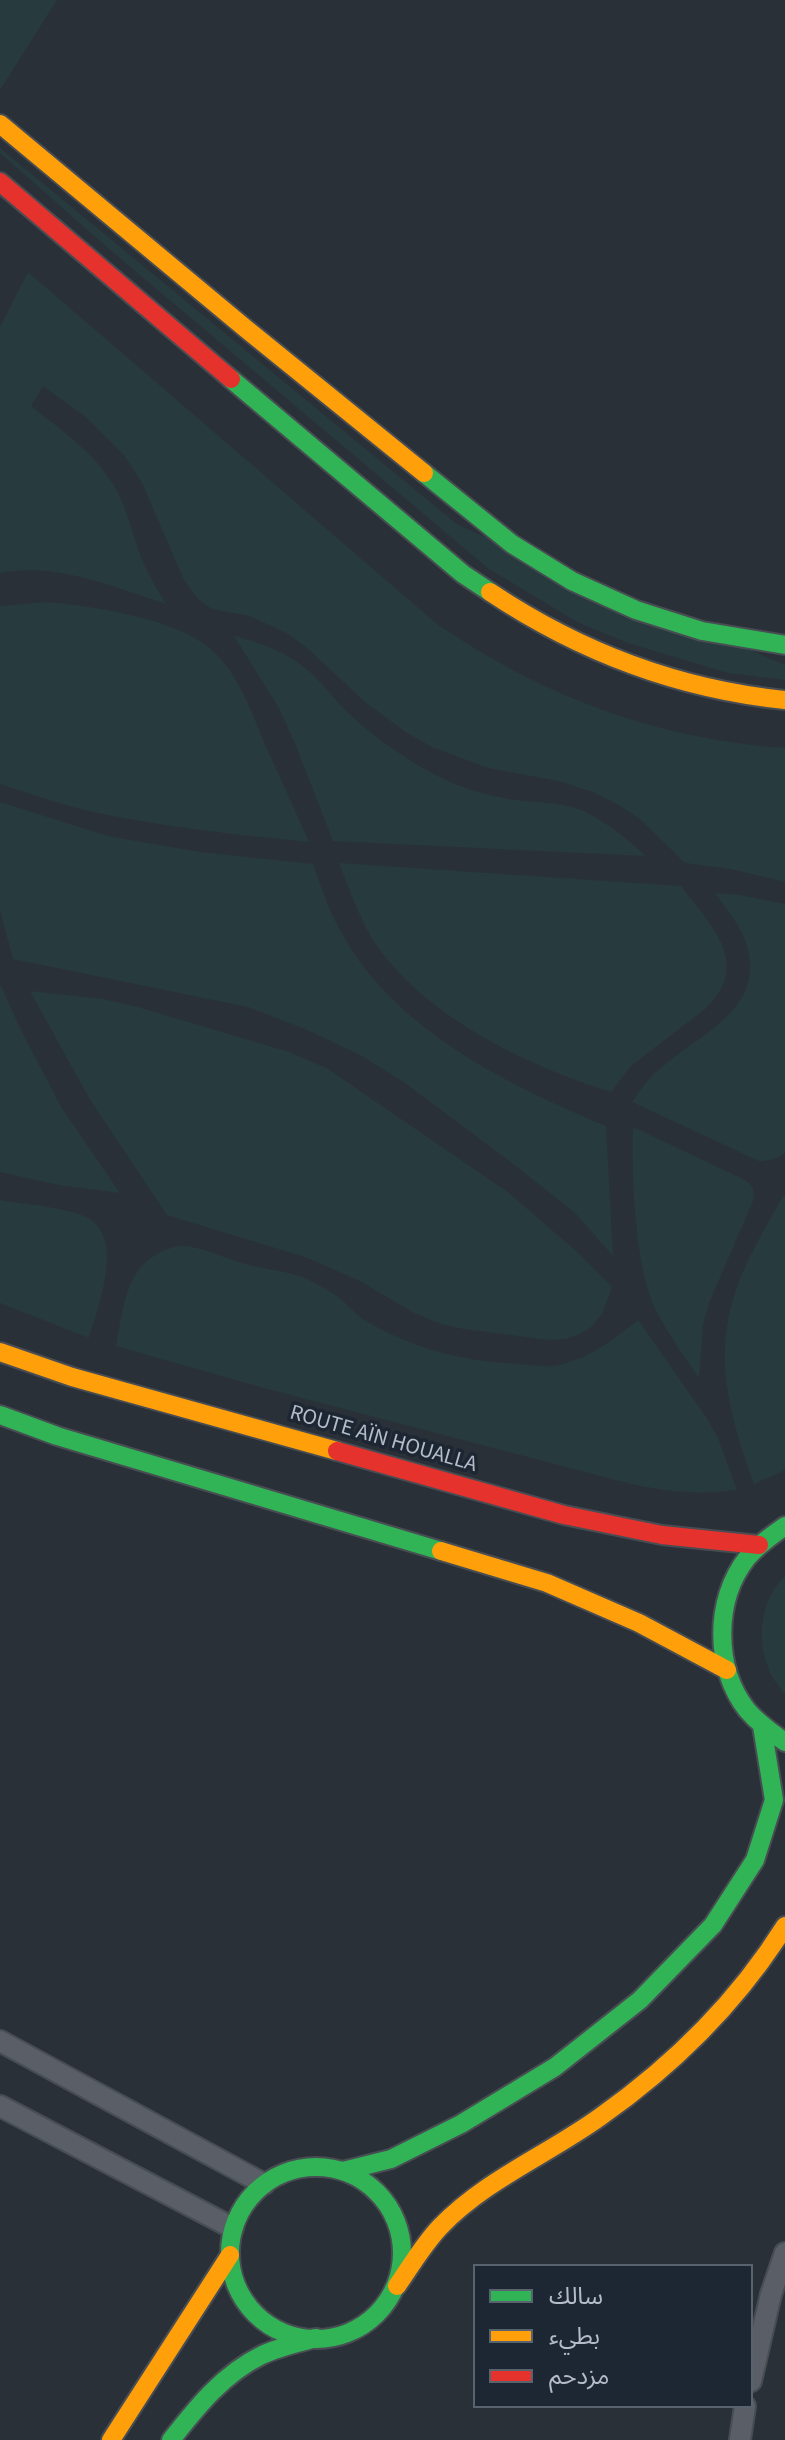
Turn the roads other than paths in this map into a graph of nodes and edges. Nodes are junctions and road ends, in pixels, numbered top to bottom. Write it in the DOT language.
graph roads {
  1 [pos="3,127"];
  2 [pos="0,182"];
  3 [pos="785,645"];
  4 [pos="785,700"];
  5 [pos="0,1352"];
  6 [pos="0,1415"];
  7 [pos="785,1526"];
  8 [pos="759,1545"];
  9 [pos="727,1670"];
  10 [pos="762,1726"];
  11 [pos="785,1742"];
  12 [pos="785,1926"];
  13 [pos="0,2041"];
  14 [pos="0,2106"];
  15 [pos="343,2171"];
  16 [pos="264,2184"];
  17 [pos="233,2228"];
  18 [pos="785,2253"];
  19 [pos="230,2255"];
  20 [pos="395,2288"];
  21 [pos="316,2338"];
  22 [pos="753,2372"];
  23 [pos="745,2408"];
  24 [pos="111,2440"];
  25 [pos="171,2440"];
  26 [pos="740,2440"];
  1 -- 3 [label="main road"];
  2 -- 4 [label="main road"];
  5 -- 8 [label="main road, ROUTE AÏN HOUALLA"];
  6 -- 9 [label="main road"];
  7 -- 8 [label="main road"];
  8 -- 9 [label="main road"];
  9 -- 10 [label="main road"];
  10 -- 11 [label="main road"];
  10 -- 15 [label="main road"];
  12 -- 20 [label="main road"];
  13 -- 16 [label="lane"];
  14 -- 17 [label="lane"];
  15 -- 16 [label="main road"];
  15 -- 20 [label="main road"];
  16 -- 17 [label="main road"];
  17 -- 19 [label="main road"];
  18 -- 22 [label="lane"];
  19 -- 21 [label="main road"];
  19 -- 24 [label="main road"];
  20 -- 21 [label="main road"];
  21 -- 25 [label="main road"];
  23 -- 26 [label="lane"];
}
